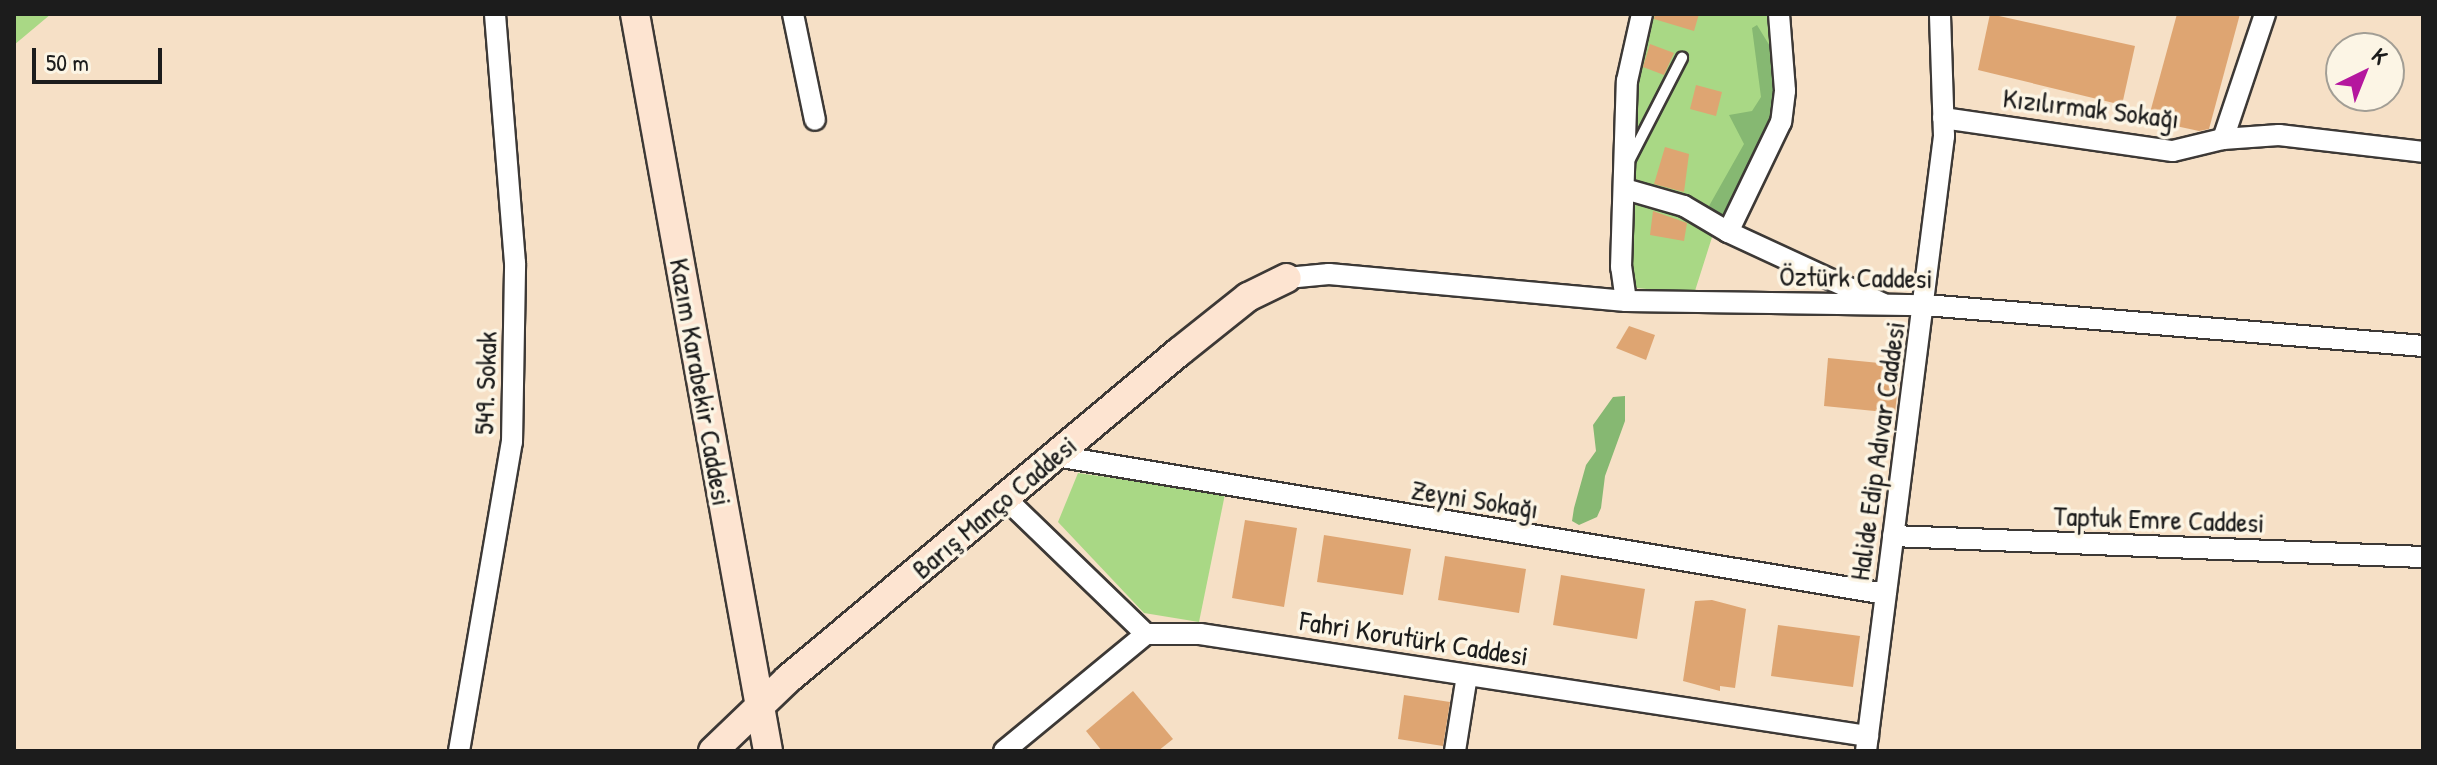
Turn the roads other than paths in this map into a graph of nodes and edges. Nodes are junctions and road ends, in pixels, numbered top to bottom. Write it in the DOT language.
graph roads {
  1 [pos="495,14"];
  2 [pos="635,14"];
  3 [pos="793,14"];
  4 [pos="1642,14"];
  5 [pos="1779,14"];
  6 [pos="1940,14"];
  7 [pos="2265,14"];
  8 [pos="1682,58"];
  9 [pos="1943,118"];
  10 [pos="815,120"];
  11 [pos="2223,139"];
  12 [pos="2423,152"];
  13 [pos="1625,178"];
  14 [pos="1728,232"];
  15 [pos="1287,278"];
  16 [pos="1626,301"];
  17 [pos="1885,305"];
  18 [pos="1925,305"];
  19 [pos="2423,346"];
  20 [pos="1056,456"];
  21 [pos="1005,498"];
  22 [pos="1893,536"];
  23 [pos="2423,557"];
  24 [pos="1886,594"];
  25 [pos="1146,634"];
  26 [pos="1467,675"];
  27 [pos="760,709"];
  28 [pos="1867,744"];
  29 [pos="459,751"];
  30 [pos="713,751"];
  31 [pos="768,751"];
  32 [pos="1004,751"];
  33 [pos="1455,751"];
  1 -- 29 [label="street, 549. Sokak"];
  2 -- 27 [label="street, Kazım Karabekir Caddesi"];
  3 -- 10 [label="street"];
  4 -- 13 [label="street"];
  5 -- 14 [label="street"];
  6 -- 9 [label="street, Halide Edip Adıvar Caddesi"];
  7 -- 11 [label="street"];
  8 -- 13 [label="lane"];
  9 -- 11 [label="street, Kızılırmak Sokağı"];
  9 -- 18 [label="street, Halide Edip Adıvar Caddesi"];
  11 -- 12 [label="street, Kızılırmak Sokağı"];
  13 -- 14 [label="street"];
  13 -- 16 [label="street"];
  14 -- 17 [label="street"];
  15 -- 16 [label="street, Öztürk Caddesi"];
  15 -- 20 [label="street, Barış Manço Caddesi"];
  16 -- 17 [label="street, Öztürk Caddesi"];
  17 -- 18 [label="street, Öztürk Caddesi"];
  18 -- 19 [label="street, Öztürk Caddesi"];
  18 -- 22 [label="street, Halide Edip Adıvar Caddesi"];
  20 -- 21 [label="street, Barış Manço Caddesi"];
  20 -- 24 [label="street, Zeyni Sokağı"];
  21 -- 25 [label="street"];
  21 -- 27 [label="street, Barış Manço Caddesi"];
  22 -- 23 [label="street, Taptuk Emre Caddesi"];
  22 -- 24 [label="street, Halide Edip Adıvar Caddesi"];
  24 -- 28 [label="street, Halide Edip Adıvar Caddesi"];
  25 -- 26 [label="street, Fahri Korutürk Caddesi"];
  25 -- 32 [label="street"];
  26 -- 28 [label="street, Fahri Korutürk Caddesi"];
  26 -- 33 [label="street"];
  27 -- 30 [label="street, Barış Manço Caddesi"];
  27 -- 31 [label="street, Kazım Karabekir Caddesi"];
}
